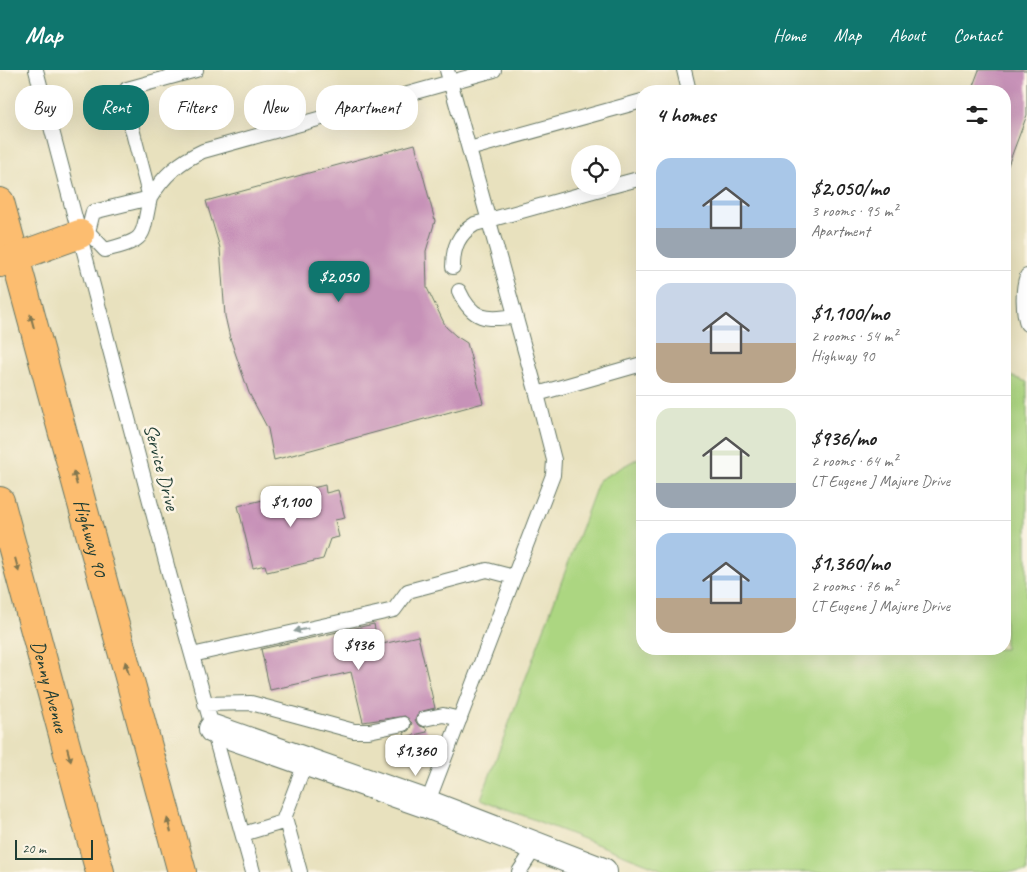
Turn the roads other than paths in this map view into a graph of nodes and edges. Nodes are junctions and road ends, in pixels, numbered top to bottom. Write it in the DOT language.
graph roads {
  1 [pos="36,70"];
  2 [pos="196,70"];
  3 [pos="494,70"];
  4 [pos="684,70"];
  5 [pos="449,76"];
  6 [pos="686,85"];
  7 [pos="636,103"];
  8 [pos="469,149"];
  9 [pos="636,180"];
  10 [pos="621,184"];
  11 [pos="579,195"];
  12 [pos="150,198"];
  13 [pos="0,202"];
  14 [pos="488,220"];
  15 [pos="84,233"];
  16 [pos="8,260"];
  17 [pos="454,267"];
  18 [pos="1027,276"];
  19 [pos="459,292"];
  20 [pos="515,316"];
  21 [pos="1027,324"];
  22 [pos="636,366"];
  23 [pos="537,394"];
  24 [pos="0,501"];
  25 [pos="514,577"];
  26 [pos="192,655"];
  27 [pos="209,716"];
  28 [pos="424,719"];
  29 [pos="460,719"];
  30 [pos="402,724"];
  31 [pos="306,762"];
  32 [pos="427,804"];
  33 [pos="283,821"];
  34 [pos="242,834"];
  35 [pos="536,846"];
  36 [pos="100,872"];
  37 [pos="182,872"];
  38 [pos="253,872"];
  39 [pos="300,872"];
  40 [pos="519,872"];
  41 [pos="603,872"];
  1 -- 15 [label="lane, Service Drive"];
  2 -- 12 [label="lane"];
  3 -- 5 [label="lane"];
  4 -- 6 [label="lane"];
  5 -- 8 [label="lane"];
  5 -- 12 [label="lane"];
  7 -- 8 [label="lane"];
  8 -- 14 [label="lane"];
  9 -- 10 [label="lane"];
  11 -- 14 [label="lane"];
  12 -- 15 [label="lane"];
  12 -- 15 [label="lane"];
  13 -- 16 [label="main road, Highway 90"];
  14 -- 17 [label="lane"];
  14 -- 20 [label="lane"];
  15 -- 16 [label="main road"];
  15 -- 26 [label="lane, Service Drive"];
  37 -- 16 [label="main road, Highway 90, one-way"];
  18 -- 21 [label="lane"];
  19 -- 20 [label="lane"];
  20 -- 23 [label="lane"];
  22 -- 23 [label="lane"];
  23 -- 25 [label="lane"];
  24 -- 36 [label="main road, Denny Avenue, one-way"];
  25 -- 26 [label="lane, one-way"];
  25 -- 29 [label="lane"];
  26 -- 27 [label="lane, Service Drive"];
  27 -- 30 [label="lane"];
  27 -- 31 [label="street"];
  27 -- 34 [label="lane, Service Drive"];
  28 -- 29 [label="lane"];
  29 -- 32 [label="lane"];
  31 -- 32 [label="street"];
  31 -- 33 [label="lane"];
  32 -- 35 [label="street"];
  33 -- 34 [label="lane"];
  33 -- 39 [label="lane"];
  34 -- 38 [label="lane, Service Drive"];
  35 -- 40 [label="lane"];
  35 -- 41 [label="street"];
}
